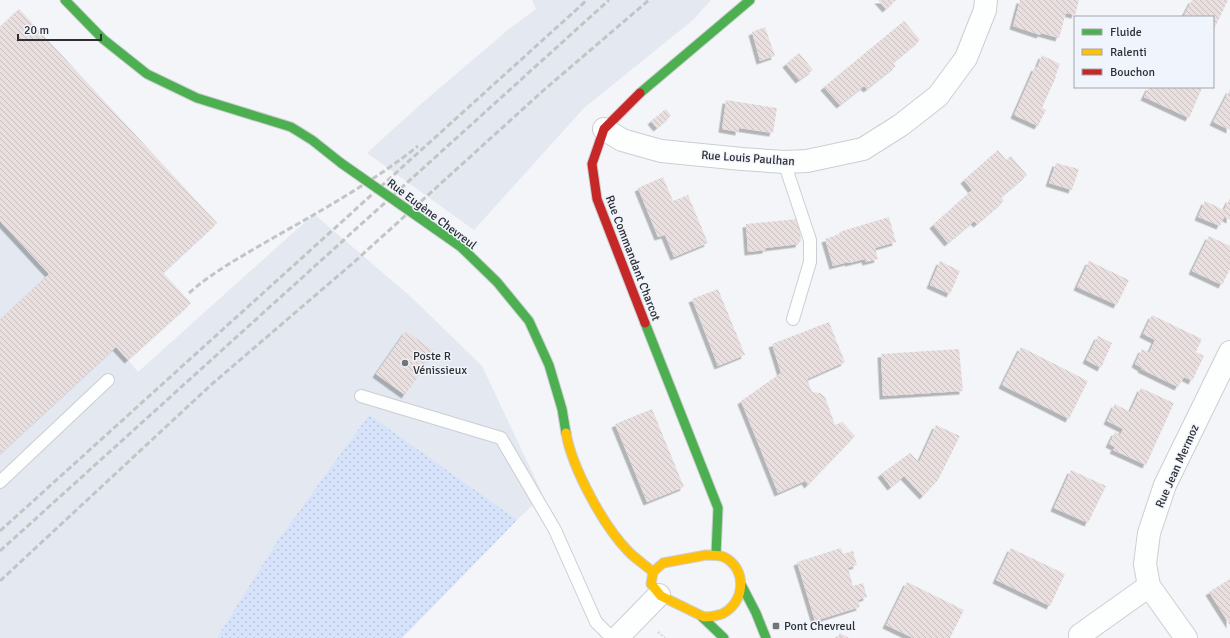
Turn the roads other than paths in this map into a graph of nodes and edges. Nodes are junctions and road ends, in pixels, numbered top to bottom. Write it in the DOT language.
graph roads {
  1 [pos="65,0"];
  2 [pos="750,0"];
  3 [pos="986,0"];
  4 [pos="604,129"];
  5 [pos="784,162"];
  6 [pos="793,318"];
  7 [pos="1230,352"];
  8 [pos="108,380"];
  9 [pos="361,396"];
  10 [pos="0,482"];
  11 [pos="716,555"];
  12 [pos="653,572"];
  13 [pos="742,586"];
  14 [pos="1149,586"];
  15 [pos="659,595"];
  16 [pos="702,617"];
  17 [pos="1080,635"];
  18 [pos="612,638"];
  19 [pos="617,638"];
  20 [pos="724,638"];
  21 [pos="766,638"];
  22 [pos="1186,638"];
  1 -- 12 [label="street, Rue Eugène Chevreul, bridge"];
  2 -- 4 [label="street, Rue Commandant Charcot"];
  3 -- 5 [label="street, Rue Louis Paulhan"];
  4 -- 5 [label="street, Rue Louis Paulhan"];
  4 -- 11 [label="street, Rue Commandant Charcot"];
  5 -- 6 [label="lane"];
  7 -- 14 [label="street, Rue Jean Mermoz"];
  8 -- 10 [label="lane"];
  9 -- 18 [label="lane"];
  11 -- 12 [label="street"];
  11 -- 13 [label="street"];
  12 -- 15 [label="street"];
  13 -- 16 [label="street"];
  13 -- 21 [label="street"];
  14 -- 17 [label="street"];
  14 -- 22 [label="street, Rue Jean Mermoz"];
  15 -- 16 [label="street"];
  15 -- 19 [label="street"];
  16 -- 20 [label="street"];
}
